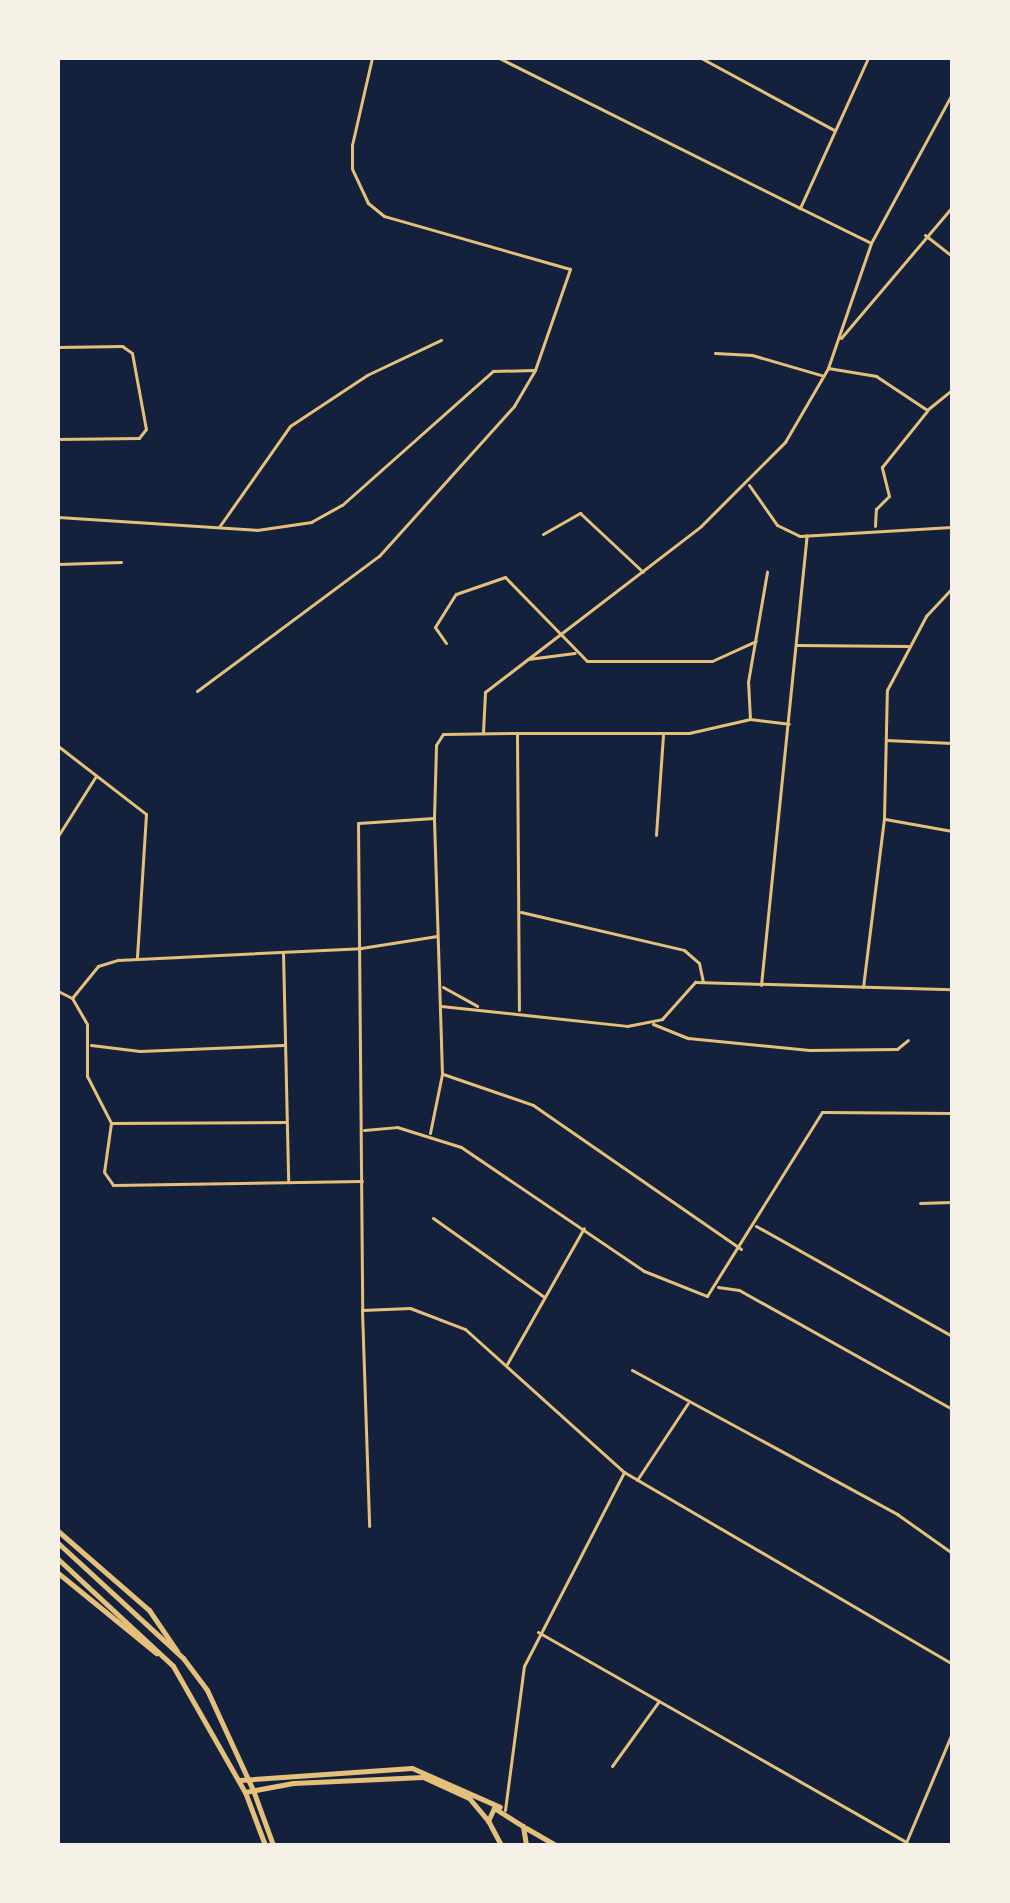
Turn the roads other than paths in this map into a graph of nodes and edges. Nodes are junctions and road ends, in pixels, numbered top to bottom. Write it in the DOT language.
graph roads {
  1 [pos="372,58"];
  2 [pos="499,58"];
  3 [pos="701,58"];
  4 [pos="868,58"];
  5 [pos="952,94"];
  6 [pos="834,130"];
  7 [pos="952,207"];
  8 [pos="800,208"];
  9 [pos="925,235"];
  10 [pos="871,243"];
  11 [pos="952,256"];
  12 [pos="841,338"];
  13 [pos="441,340"];
  14 [pos="58,347"];
  15 [pos="715,353"];
  16 [pos="828,368"];
  17 [pos="535,370"];
  18 [pos="821,375"];
  19 [pos="952,390"];
  20 [pos="927,410"];
  21 [pos="58,439"];
  22 [pos="749,485"];
  23 [pos="58,517"];
  24 [pos="875,526"];
  25 [pos="219,527"];
  26 [pos="952,527"];
  27 [pos="543,534"];
  28 [pos="807,535"];
  29 [pos="121,562"];
  30 [pos="58,564"];
  31 [pos="643,572"];
  32 [pos="767,572"];
  33 [pos="952,588"];
  34 [pos="559,636"];
  35 [pos="756,641"];
  36 [pos="446,643"];
  37 [pos="797,645"];
  38 [pos="908,646"];
  39 [pos="575,653"];
  40 [pos="528,659"];
  41 [pos="197,691"];
  42 [pos="750,719"];
  43 [pos="789,724"];
  44 [pos="483,732"];
  45 [pos="517,733"];
  46 [pos="663,734"];
  47 [pos="886,740"];
  48 [pos="952,743"];
  49 [pos="58,746"];
  50 [pos="96,776"];
  51 [pos="434,818"];
  52 [pos="884,818"];
  53 [pos="952,831"];
  54 [pos="656,835"];
  55 [pos="58,836"];
  56 [pos="521,912"];
  57 [pos="437,936"];
  58 [pos="361,948"];
  59 [pos="283,952"];
  60 [pos="137,959"];
  61 [pos="703,982"];
  62 [pos="441,984"];
  63 [pos="761,985"];
  64 [pos="863,987"];
  65 [pos="952,989"];
  66 [pos="58,991"];
  67 [pos="72,998"];
  68 [pos="441,1006"];
  69 [pos="485,1009"];
  70 [pos="519,1010"];
  71 [pos="653,1024"];
  72 [pos="908,1040"];
  73 [pos="89,1045"];
  74 [pos="283,1045"];
  75 [pos="442,1074"];
  76 [pos="952,1113"];
  77 [pos="285,1122"];
  78 [pos="111,1123"];
  79 [pos="364,1130"];
  80 [pos="430,1133"];
  81 [pos="288,1180"];
  82 [pos="362,1181"];
  83 [pos="952,1202"];
  84 [pos="920,1203"];
  85 [pos="433,1218"];
  86 [pos="756,1226"];
  87 [pos="585,1227"];
  88 [pos="741,1249"];
  89 [pos="718,1287"];
  90 [pos="544,1297"];
  91 [pos="362,1310"];
  92 [pos="952,1336"];
  93 [pos="507,1364"];
  94 [pos="632,1370"];
  95 [pos="688,1403"];
  96 [pos="952,1409"];
  97 [pos="624,1472"];
  98 [pos="637,1480"];
  99 [pos="369,1526"];
  100 [pos="58,1531"];
  101 [pos="58,1543"];
  102 [pos="952,1553"];
  103 [pos="58,1559"];
  104 [pos="58,1573"];
  105 [pos="538,1632"];
  106 [pos="183,1658"];
  107 [pos="952,1664"];
  108 [pos="173,1666"];
  109 [pos="659,1701"];
  110 [pos="952,1733"];
  111 [pos="612,1766"];
  112 [pos="249,1779"];
  113 [pos="240,1780"];
  114 [pos="253,1790"];
  115 [pos="245,1792"];
  116 [pos="502,1809"];
  117 [pos="488,1821"];
  118 [pos="523,1826"];
  119 [pos="905,1843"];
  120 [pos="265,1845"];
  121 [pos="273,1845"];
  122 [pos="501,1845"];
  123 [pos="526,1845"];
  124 [pos="556,1845"];
  1 -- 17 [label="street"];
  2 -- 8 [label="street"];
  3 -- 6 [label="street"];
  4 -- 6 [label="street"];
  5 -- 10 [label="street"];
  6 -- 8 [label="street"];
  7 -- 9 [label="street"];
  8 -- 10 [label="street"];
  9 -- 11 [label="street"];
  9 -- 12 [label="street"];
  10 -- 12 [label="street"];
  12 -- 16 [label="street"];
  13 -- 25 [label="street"];
  14 -- 21 [label="street"];
  15 -- 18 [label="street"];
  16 -- 18 [label="street"];
  16 -- 20 [label="street"];
  17 -- 25 [label="street"];
  17 -- 41 [label="street"];
  18 -- 22 [label="street"];
  19 -- 20 [label="street"];
  20 -- 24 [label="street"];
  22 -- 28 [label="street"];
  22 -- 31 [label="street"];
  23 -- 25 [label="street"];
  24 -- 26 [label="street"];
  24 -- 28 [label="street"];
  27 -- 31 [label="street"];
  28 -- 37 [label="street"];
  29 -- 30 [label="street"];
  31 -- 34 [label="street"];
  32 -- 35 [label="street"];
  33 -- 38 [label="street"];
  34 -- 36 [label="street"];
  34 -- 39 [label="street"];
  34 -- 40 [label="street"];
  35 -- 39 [label="street"];
  35 -- 42 [label="street"];
  37 -- 38 [label="street"];
  37 -- 43 [label="street"];
  38 -- 47 [label="street"];
  39 -- 40 [label="street"];
  40 -- 44 [label="street"];
  42 -- 43 [label="street"];
  42 -- 46 [label="street"];
  43 -- 63 [label="street"];
  44 -- 45 [label="street"];
  44 -- 51 [label="street"];
  45 -- 46 [label="street"];
  45 -- 56 [label="street"];
  46 -- 54 [label="street"];
  47 -- 48 [label="street"];
  47 -- 52 [label="street"];
  49 -- 50 [label="street"];
  50 -- 55 [label="street"];
  50 -- 60 [label="street"];
  51 -- 57 [label="street"];
  51 -- 58 [label="street"];
  52 -- 53 [label="street"];
  52 -- 64 [label="street"];
  56 -- 61 [label="street"];
  56 -- 70 [label="street"];
  57 -- 58 [label="street"];
  57 -- 62 [label="street"];
  58 -- 59 [label="street"];
  58 -- 79 [label="street"];
  59 -- 60 [label="street"];
  59 -- 74 [label="street"];
  60 -- 67 [label="street"];
  61 -- 63 [label="street"];
  61 -- 71 [label="street"];
  62 -- 68 [label="street"];
  62 -- 69 [label="street"];
  63 -- 64 [label="street"];
  64 -- 65 [label="street"];
  66 -- 67 [label="street"];
  67 -- 73 [label="street"];
  68 -- 69 [label="street"];
  68 -- 75 [label="street"];
  69 -- 70 [label="street"];
  70 -- 71 [label="street"];
  71 -- 72 [label="street"];
  73 -- 74 [label="street"];
  73 -- 78 [label="street"];
  74 -- 77 [label="street"];
  75 -- 80 [label="street"];
  75 -- 88 [label="street"];
  76 -- 86 [label="street"];
  77 -- 78 [label="street"];
  77 -- 81 [label="street"];
  78 -- 81 [label="street"];
  79 -- 80 [label="street"];
  79 -- 82 [label="street"];
  80 -- 87 [label="street"];
  81 -- 82 [label="street"];
  82 -- 91 [label="street"];
  83 -- 84 [label="street"];
  85 -- 90 [label="street"];
  86 -- 88 [label="street"];
  86 -- 92 [label="street"];
  87 -- 89 [label="street"];
  87 -- 90 [label="street"];
  88 -- 89 [label="street"];
  89 -- 96 [label="street"];
  90 -- 93 [label="street"];
  91 -- 93 [label="street"];
  91 -- 99 [label="street"];
  93 -- 97 [label="street"];
  94 -- 95 [label="street"];
  95 -- 98 [label="street"];
  95 -- 102 [label="street"];
  97 -- 98 [label="street"];
  97 -- 105 [label="street"];
  98 -- 107 [label="street"];
  100 -- 106 [label="main road"];
  101 -- 106 [label="main road"];
  103 -- 108 [label="main road"];
  104 -- 108 [label="main road"];
  105 -- 109 [label="street"];
  105 -- 116 [label="street"];
  106 -- 112 [label="main road"];
  108 -- 113 [label="main road"];
  109 -- 111 [label="street"];
  109 -- 119 [label="street"];
  110 -- 119 [label="street"];
  112 -- 113 [label="main road"];
  112 -- 114 [label="main road"];
  112 -- 116 [label="main road"];
  113 -- 115 [label="main road"];
  114 -- 115 [label="main road"];
  114 -- 117 [label="main road"];
  114 -- 121 [label="main road"];
  115 -- 120 [label="main road"];
  116 -- 117 [label="main road"];
  116 -- 118 [label="main road"];
  117 -- 122 [label="main road"];
  118 -- 123 [label="main road"];
  118 -- 124 [label="main road"];
}
